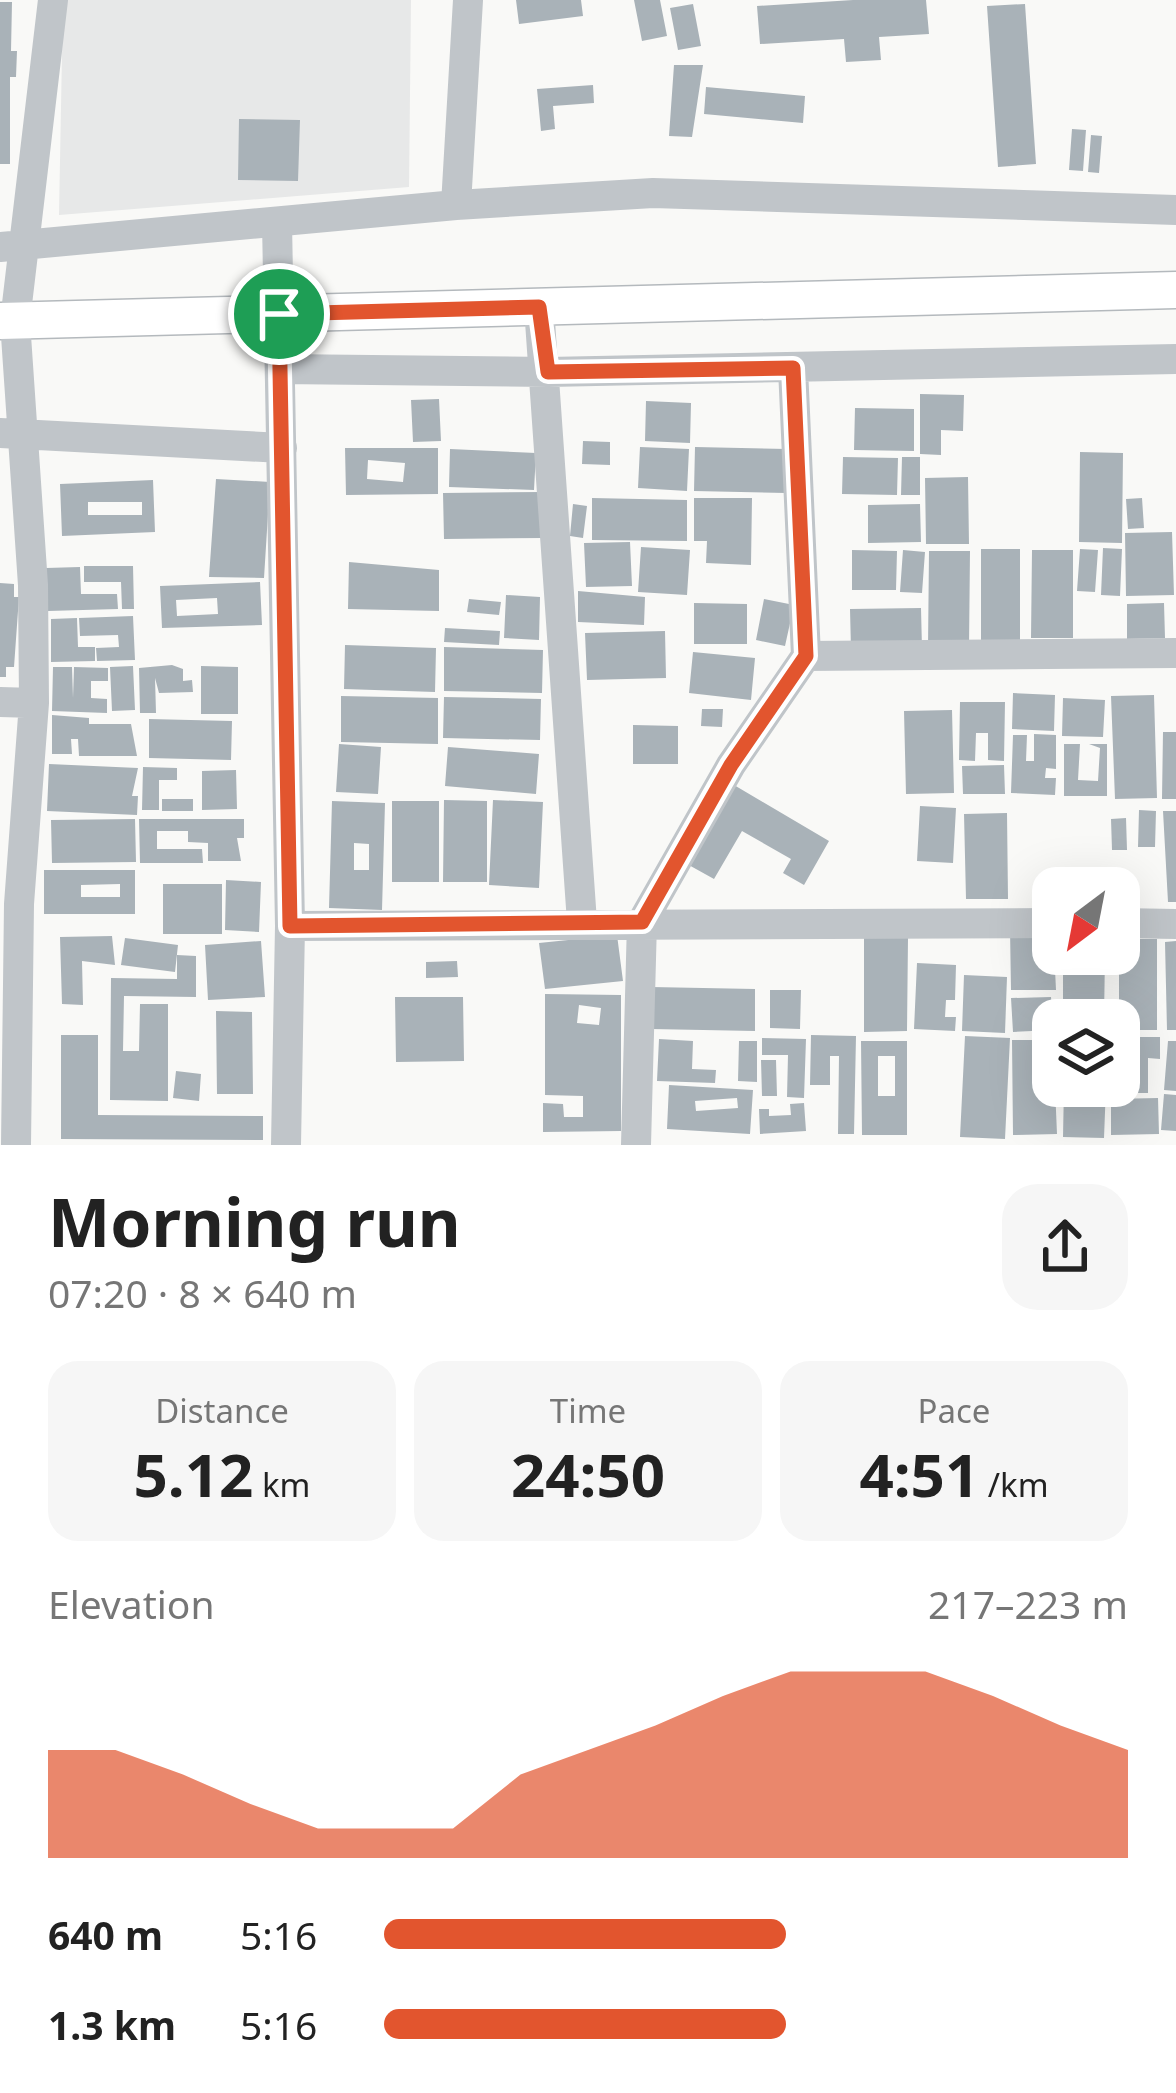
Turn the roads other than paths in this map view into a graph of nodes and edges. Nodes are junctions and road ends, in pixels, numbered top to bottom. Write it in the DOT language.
graph roads {
  1 [pos="53,0"];
  2 [pos="468,0"];
  3 [pos="456,205"];
  4 [pos="1176,210"];
  5 [pos="277,222"];
  6 [pos="12,247"];
  7 [pos="1176,290"];
  8 [pos="539,307"];
  9 [pos="279,314"];
  10 [pos="7,321"];
  11 [pos="1176,358"];
  12 [pos="793,368"];
  13 [pos="280,369"];
  14 [pos="548,372"];
  15 [pos="11,433"];
  16 [pos="282,448"];
  17 [pos="1176,653"];
  18 [pos="806,656"];
  19 [pos="0,702"];
  20 [pos="34,703"];
  21 [pos="10,904"];
  22 [pos="582,922"];
  23 [pos="642,922"];
  24 [pos="1032,923"];
  25 [pos="1140,923"];
  26 [pos="1176,924"];
  27 [pos="290,926"];
  28 [pos="16,1145"];
  29 [pos="286,1145"];
  30 [pos="636,1145"];
  1 -- 6 [label="street"];
  2 -- 3 [label="street"];
  3 -- 4 [label="street"];
  3 -- 5 [label="street"];
  5 -- 6 [label="street"];
  5 -- 9 [label="street"];
  6 -- 10 [label="street"];
  7 -- 8 [label="main road"];
  8 -- 9 [label="main road"];
  8 -- 14 [label="street"];
  9 -- 10 [label="main road"];
  9 -- 13 [label="street"];
  10 -- 15 [label="street"];
  11 -- 12 [label="street"];
  12 -- 14 [label="street"];
  12 -- 18 [label="street"];
  13 -- 14 [label="street"];
  13 -- 16 [label="street"];
  14 -- 22 [label="street"];
  15 -- 16 [label="street"];
  15 -- 20 [label="street"];
  16 -- 27 [label="street"];
  17 -- 18 [label="street"];
  18 -- 23 [label="street"];
  19 -- 20 [label="street"];
  20 -- 21 [label="street"];
  21 -- 28 [label="street"];
  22 -- 23 [label="street"];
  22 -- 27 [label="street"];
  23 -- 24 [label="street"];
  23 -- 30 [label="street"];
  25 -- 26 [label="street"];
  27 -- 29 [label="street"];
}
